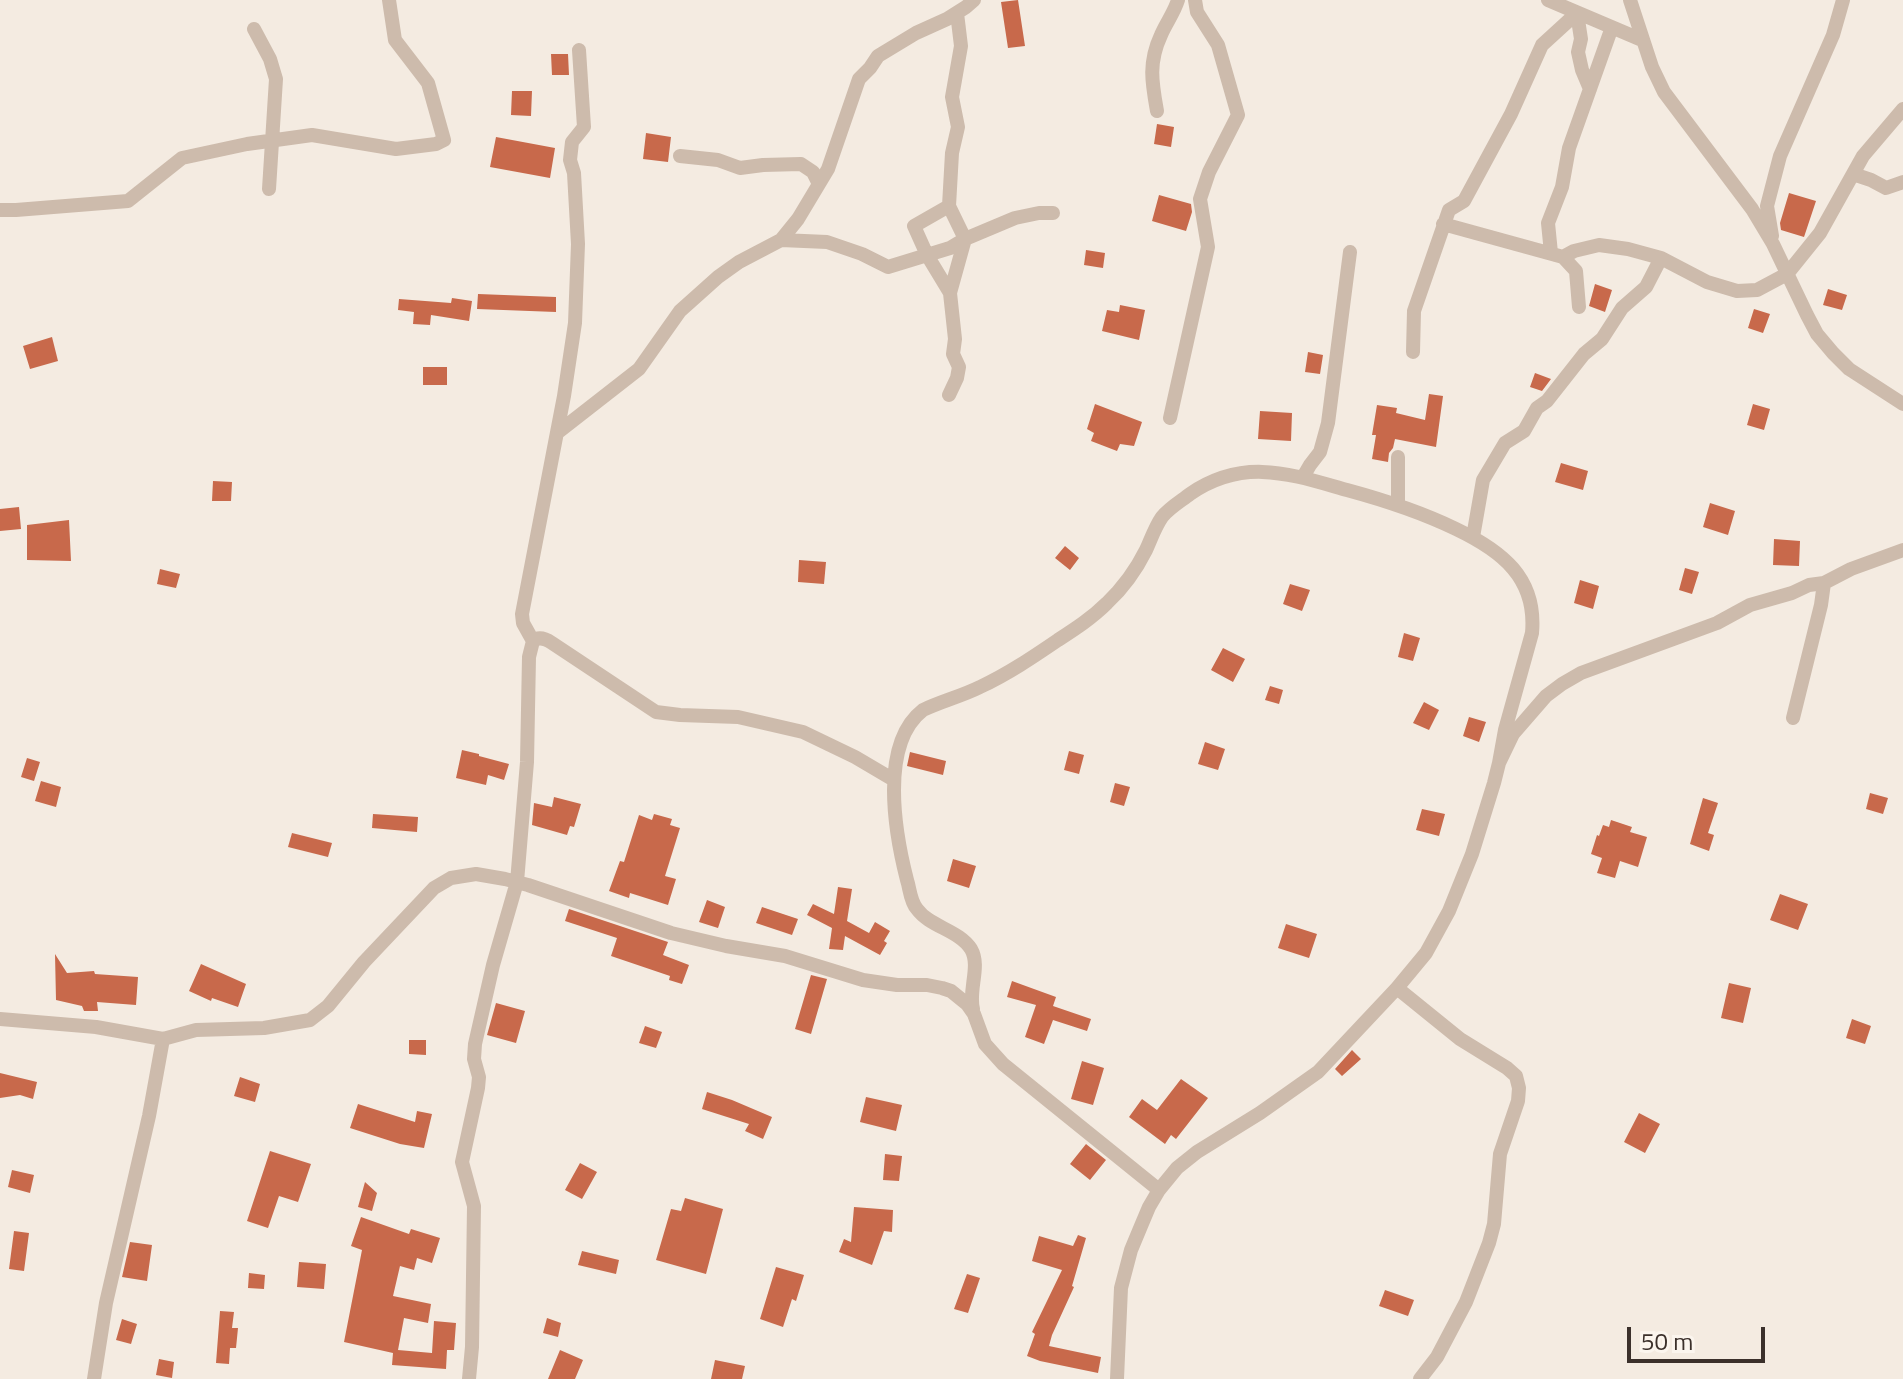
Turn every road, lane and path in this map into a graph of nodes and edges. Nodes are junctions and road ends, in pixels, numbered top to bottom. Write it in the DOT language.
graph roads {
  1 [pos="389,0"];
  2 [pos="1178,0"];
  3 [pos="1195,0"];
  4 [pos="1630,0"];
  5 [pos="1843,0"];
  6 [pos="1552,1"];
  7 [pos="966,5"];
  8 [pos="1577,13"];
  9 [pos="1612,27"];
  10 [pos="254,29"];
  11 [pos="1642,40"];
  12 [pos="579,50"];
  13 [pos="1590,89"];
  14 [pos="1903,109"];
  15 [pos="1157,111"];
  16 [pos="272,141"];
  17 [pos="680,156"];
  18 [pos="1853,174"];
  19 [pos="1903,182"];
  20 [pos="819,184"];
  21 [pos="269,189"];
  22 [pos="949,206"];
  23 [pos="0,210"];
  24 [pos="1053,213"];
  25 [pos="798,219"];
  26 [pos="1443,224"];
  27 [pos="965,239"];
  28 [pos="781,240"];
  29 [pos="802,240"];
  30 [pos="1773,244"];
  31 [pos="1350,252"];
  32 [pos="927,255"];
  33 [pos="1557,255"];
  34 [pos="1661,258"];
  35 [pos="1787,274"];
  36 [pos="950,293"];
  37 [pos="1579,307"];
  38 [pos="1413,352"];
  39 [pos="949,395"];
  40 [pos="1903,404"];
  41 [pos="1170,418"];
  42 [pos="557,433"];
  43 [pos="1398,457"];
  44 [pos="1303,477"];
  45 [pos="1398,505"];
  46 [pos="1473,537"];
  47 [pos="1903,550"];
  48 [pos="1824,583"];
  49 [pos="533,641"];
  50 [pos="1793,718"];
  51 [pos="1499,763"];
  52 [pos="894,780"];
  53 [pos="517,882"];
  54 [pos="1397,988"];
  55 [pos="974,1014"];
  56 [pos="0,1019"];
  57 [pos="163,1039"];
  58 [pos="1159,1190"];
  59 [pos="94,1379"];
  60 [pos="469,1379"];
  61 [pos="1117,1379"];
  62 [pos="1420,1379"];
  1 -- 16 [label="street"];
  2 -- 15 [label="street"];
  3 -- 41 [label="street"];
  4 -- 11 [label="street"];
  5 -- 30 [label="street"];
  6 -- 8 [label="street"];
  7 -- 20 [label="street"];
  7 -- 22 [label="street"];
  8 -- 9 [label="street"];
  8 -- 13 [label="street"];
  8 -- 26 [label="street"];
  9 -- 11 [label="street"];
  9 -- 13 [label="street"];
  10 -- 16 [label="street"];
  11 -- 30 [label="street"];
  12 -- 42 [label="street"];
  13 -- 33 [label="street"];
  14 -- 18 [label="street"];
  16 -- 21 [label="street"];
  16 -- 23 [label="street"];
  17 -- 20 [label="street"];
  18 -- 19 [label="street"];
  18 -- 35 [label="street"];
  20 -- 25 [label="street"];
  22 -- 27 [label="street"];
  22 -- 32 [label="street"];
  24 -- 27 [label="street"];
  25 -- 28 [label="street"];
  25 -- 29 [label="street"];
  26 -- 33 [label="street"];
  26 -- 38 [label="street"];
  27 -- 32 [label="street"];
  27 -- 36 [label="street"];
  28 -- 29 [label="street"];
  28 -- 42 [label="street"];
  29 -- 32 [label="street"];
  30 -- 35 [label="street"];
  31 -- 44 [label="street"];
  32 -- 36 [label="street"];
  33 -- 34 [label="street"];
  33 -- 37 [label="street"];
  34 -- 35 [label="street"];
  34 -- 46 [label="street"];
  35 -- 40 [label="street"];
  36 -- 39 [label="street"];
  42 -- 49 [label="street"];
  43 -- 45 [label="street"];
  44 -- 45 [label="street"];
  44 -- 52 [label="street"];
  45 -- 46 [label="street"];
  46 -- 51 [label="street"];
  47 -- 48 [label="street"];
  48 -- 50 [label="street"];
  48 -- 51 [label="street"];
  49 -- 52 [label="street"];
  49 -- 53 [label="street"];
  51 -- 54 [label="street"];
  52 -- 55 [label="street"];
  53 -- 55 [label="street"];
  53 -- 57 [label="street"];
  53 -- 60 [label="street"];
  54 -- 58 [label="street"];
  54 -- 62 [label="street"];
  55 -- 58 [label="street"];
  56 -- 57 [label="street"];
  57 -- 59 [label="street"];
  58 -- 61 [label="street"];
}
